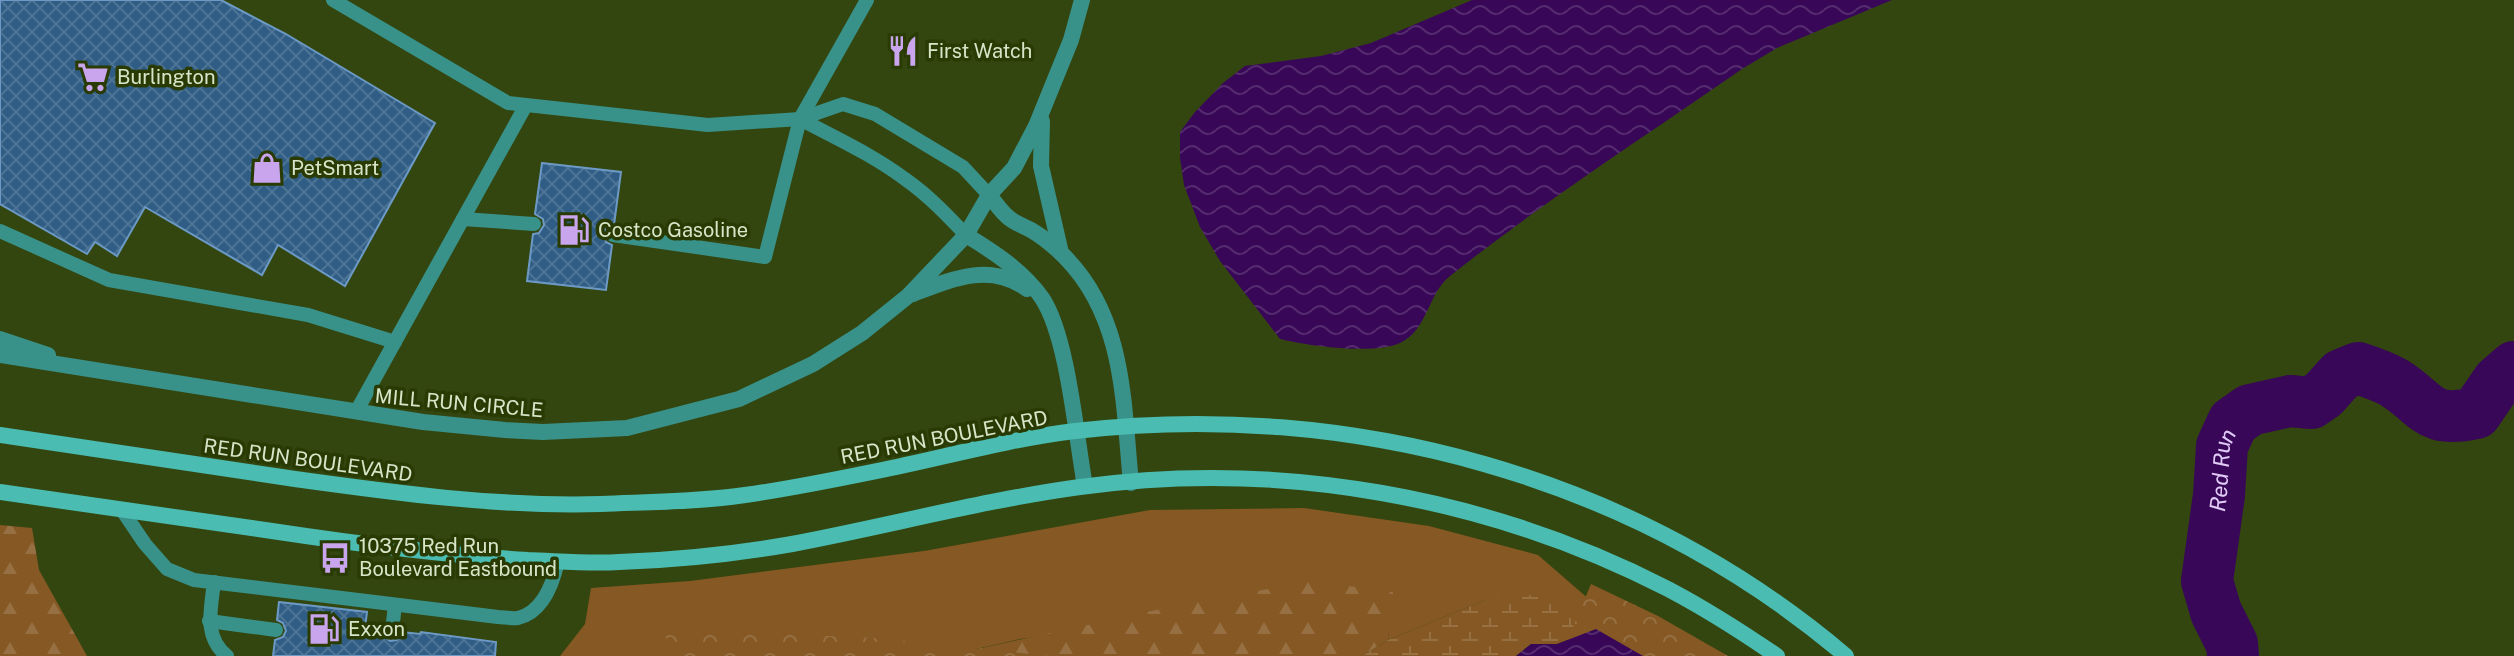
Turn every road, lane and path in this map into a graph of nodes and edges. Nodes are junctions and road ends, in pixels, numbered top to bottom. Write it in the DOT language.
graph roads {
  1 [pos="333,0"];
  2 [pos="867,0"];
  3 [pos="1082,0"];
  4 [pos="526,105"];
  5 [pos="1043,111"];
  6 [pos="800,119"];
  7 [pos="989,195"];
  8 [pos="463,219"];
  9 [pos="534,224"];
  10 [pos="0,231"];
  11 [pos="613,235"];
  12 [pos="966,235"];
  13 [pos="1061,253"];
  14 [pos="908,296"];
  15 [pos="1044,300"];
  16 [pos="0,339"];
  17 [pos="395,342"];
  18 [pos="0,355"];
  19 [pos="107,373"];
  20 [pos="356,412"];
  21 [pos="1125,428"];
  22 [pos="1075,431"];
  23 [pos="0,435"];
  24 [pos="1131,483"];
  25 [pos="1085,486"];
  26 [pos="0,492"];
  27 [pos="122,510"];
  28 [pos="558,561"];
  29 [pos="214,582"];
  30 [pos="395,605"];
  31 [pos="209,621"];
  32 [pos="276,630"];
  33 [pos="392,631"];
  34 [pos="227,656"];
  35 [pos="1777,656"];
  36 [pos="1846,656"];
  1 -- 4 [label="lane"];
  2 -- 6 [label="lane"];
  3 -- 5 [label="street, MILL RUN CIRCLE"];
  4 -- 6 [label="lane"];
  4 -- 8 [label="lane"];
  5 -- 7 [label="street, MILL RUN CIRCLE"];
  5 -- 13 [label="street"];
  6 -- 7 [label="lane"];
  6 -- 11 [label="lane"];
  6 -- 12 [label="lane"];
  7 -- 12 [label="street, MILL RUN CIRCLE"];
  7 -- 13 [label="street"];
  8 -- 9 [label="lane"];
  8 -- 17 [label="lane"];
  10 -- 17 [label="lane"];
  12 -- 14 [label="street, MILL RUN CIRCLE"];
  12 -- 15 [label="street"];
  13 -- 21 [label="street"];
  14 -- 15 [label="street"];
  14 -- 20 [label="street, MILL RUN CIRCLE"];
  15 -- 22 [label="street"];
  16 -- 19 [label="street, MILL RUN CIRCLE"];
  17 -- 20 [label="lane"];
  18 -- 19 [label="street, MILL RUN CIRCLE"];
  19 -- 20 [label="street, MILL RUN CIRCLE"];
  21 -- 22 [label="main road, RED RUN BOULEVARD"];
  21 -- 24 [label="street"];
  21 -- 36 [label="main road, RED RUN BOULEVARD"];
  22 -- 23 [label="main road, RED RUN BOULEVARD"];
  22 -- 25 [label="street"];
  24 -- 25 [label="main road"];
  24 -- 35 [label="main road"];
  25 -- 28 [label="main road"];
  26 -- 27 [label="main road"];
  27 -- 28 [label="main road"];
  27 -- 29 [label="lane"];
  28 -- 30 [label="lane"];
  29 -- 30 [label="lane"];
  29 -- 31 [label="lane"];
  30 -- 33 [label="lane"];
  31 -- 32 [label="lane"];
  31 -- 34 [label="lane"];
}
